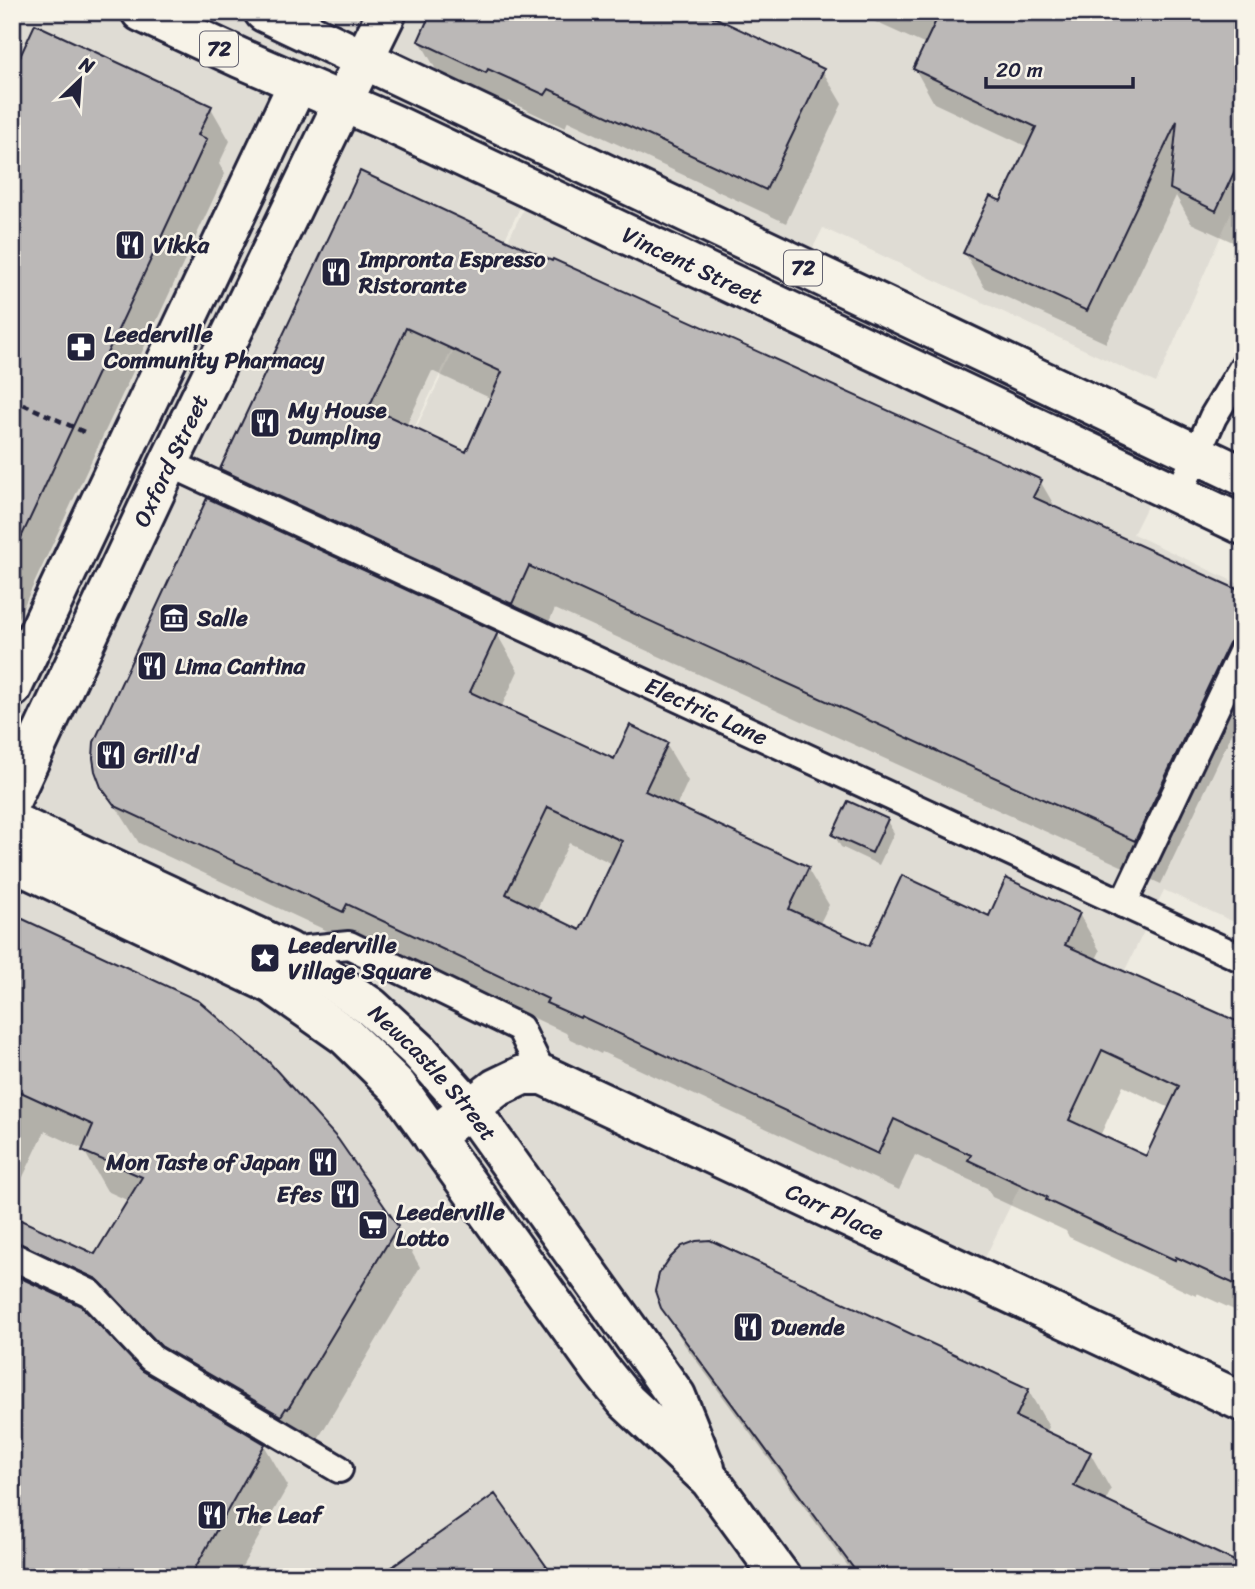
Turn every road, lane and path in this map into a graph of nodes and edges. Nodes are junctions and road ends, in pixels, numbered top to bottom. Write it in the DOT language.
graph roads {
  1 [pos="141,12"];
  2 [pos="264,12"];
  3 [pos="387,12"];
  4 [pos="326,26"];
  5 [pos="363,60"];
  6 [pos="298,83"];
  7 [pos="342,103"];
  8 [pos="1243,367"];
  9 [pos="12,398"];
  10 [pos="73,427"];
  11 [pos="1196,454"];
  12 [pos="169,463"];
  13 [pos="1243,476"];
  14 [pos="1178,496"];
  15 [pos="1243,525"];
  16 [pos="1243,650"];
  17 [pos="12,688"];
  18 [pos="12,798"];
  19 [pos="12,822"];
  20 [pos="12,861"];
  21 [pos="1123,904"];
  22 [pos="288,951"];
  23 [pos="1243,960"];
  24 [pos="543,1075"];
  25 [pos="470,1108"];
  26 [pos="433,1137"];
  27 [pos="12,1256"];
  28 [pos="1243,1402"];
  29 [pos="339,1469"];
  30 [pos="710,1480"];
  31 [pos="781,1577"];
  1 -- 6 [label="main road, Vincent Street / 72"];
  2 -- 4 [label="main road, Vincent Street / 72"];
  3 -- 5 [label="main road, Oxford Street"];
  4 -- 5 [label="main road, Vincent Street / 72"];
  4 -- 6 [label="main road, Oxford Street"];
  5 -- 7 [label="main road, Oxford Street"];
  5 -- 11 [label="main road, Vincent Street / 72"];
  6 -- 7 [label="main road, Vincent Street / 72"];
  6 -- 17 [label="main road, Oxford Street"];
  7 -- 12 [label="main road, Oxford Street"];
  7 -- 14 [label="main road, Vincent Street / 72"];
  8 -- 11 [label="lane"];
  9 -- 10 [label="path"];
  11 -- 13 [label="main road, Vincent Street / 72"];
  11 -- 14 [label="lane"];
  12 -- 18 [label="main road, Oxford Street"];
  12 -- 21 [label="lane, Electric Lane"];
  14 -- 15 [label="main road, Vincent Street / 72"];
  16 -- 21 [label="lane"];
  19 -- 22 [label="main road, Newcastle Street"];
  20 -- 26 [label="main road, Newcastle Street"];
  21 -- 23 [label="lane, Electric Lane"];
  22 -- 24 [label="lane"];
  22 -- 25 [label="main road, Newcastle Street"];
  24 -- 25 [label="main road"];
  24 -- 28 [label="main road, Carr Place"];
  25 -- 26 [label="main road"];
  25 -- 30 [label="main road, Newcastle Street"];
  26 -- 30 [label="main road, Newcastle Street"];
  27 -- 29 [label="lane"];
  30 -- 31 [label="main road, Newcastle Street"];
}
